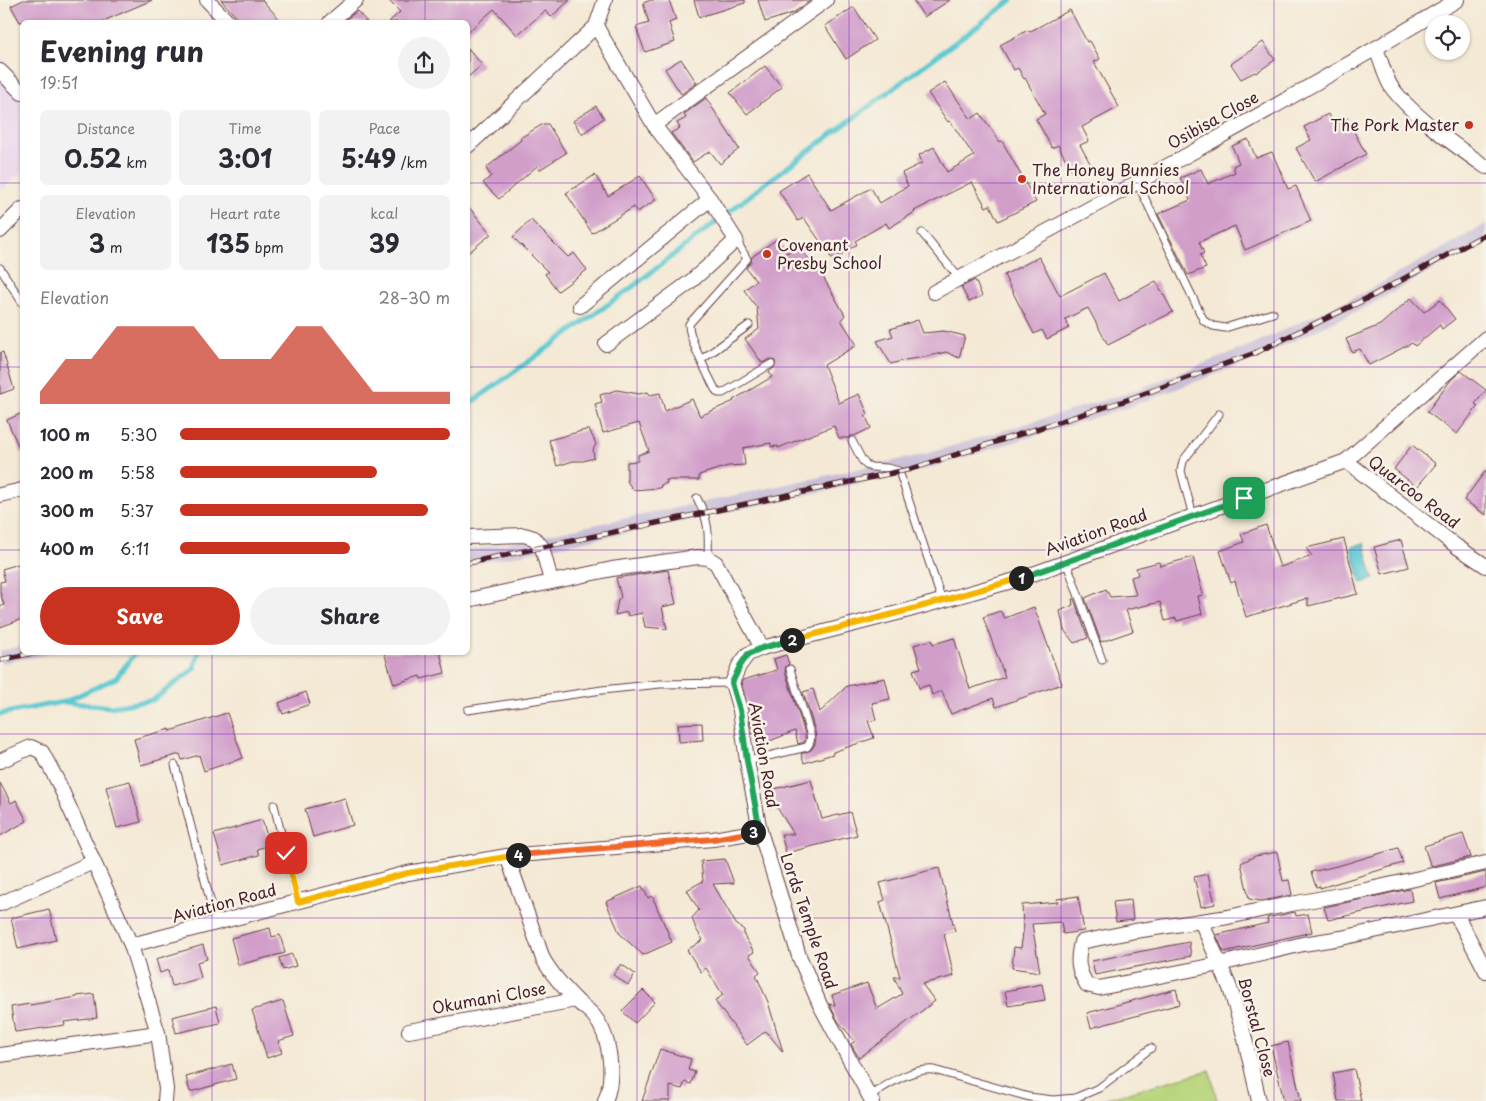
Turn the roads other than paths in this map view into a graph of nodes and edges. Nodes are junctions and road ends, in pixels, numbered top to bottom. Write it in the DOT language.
graph roads {
  1 [pos="207,0"];
  2 [pos="356,0"];
  3 [pos="605,0"];
  4 [pos="826,0"];
  5 [pos="1457,0"];
  6 [pos="226,20"];
  7 [pos="332,20"];
  8 [pos="596,26"];
  9 [pos="1376,49"];
  10 [pos="0,71"];
  11 [pos="20,91"];
  12 [pos="654,124"];
  13 [pos="470,144"];
  14 [pos="1486,167"];
  15 [pos="1137,182"];
  16 [pos="710,199"];
  17 [pos="20,211"];
  18 [pos="0,231"];
  19 [pos="922,233"];
  20 [pos="734,235"];
  21 [pos="0,268"];
  22 [pos="960,279"];
  23 [pos="934,292"];
  24 [pos="20,299"];
  25 [pos="580,306"];
  26 [pos="1273,313"];
  27 [pos="749,325"];
  28 [pos="1486,338"];
  29 [pos="606,344"];
  30 [pos="701,360"];
  31 [pos="771,364"];
  32 [pos="1219,414"];
  33 [pos="852,441"];
  34 [pos="1346,461"];
  35 [pos="20,490"];
  36 [pos="0,495"];
  37 [pos="697,498"];
  38 [pos="1192,516"];
  39 [pos="470,537"];
  40 [pos="708,558"];
  41 [pos="1066,561"];
  42 [pos="1486,566"];
  43 [pos="551,581"];
  44 [pos="470,600"];
  45 [pos="942,601"];
  46 [pos="762,648"];
  47 [pos="1102,660"];
  48 [pos="790,669"];
  49 [pos="732,683"];
  50 [pos="468,710"];
  51 [pos="0,761"];
  52 [pos="747,761"];
  53 [pos="175,765"];
  54 [pos="274,805"];
  55 [pos="760,831"];
  56 [pos="507,856"];
  57 [pos="93,862"];
  58 [pos="1486,863"];
  59 [pos="298,902"];
  60 [pos="0,904"];
  61 [pos="1486,907"];
  62 [pos="1456,914"];
  63 [pos="1201,921"];
  64 [pos="216,923"];
  65 [pos="131,945"];
  66 [pos="1220,964"];
  67 [pos="1486,971"];
  68 [pos="576,1000"];
  69 [pos="409,1030"];
  70 [pos="158,1033"];
  71 [pos="1151,1048"];
  72 [pos="0,1056"];
  73 [pos="871,1098"];
  74 [pos="165,1101"];
  75 [pos="605,1101"];
  76 [pos="1259,1101"];
  1 -- 6 [label="street"];
  2 -- 7 [label="street"];
  3 -- 8 [label="street"];
  4 -- 12 [label="street"];
  5 -- 9 [label="street, Osibisa Close"];
  8 -- 12 [label="street"];
  8 -- 13 [label="street"];
  9 -- 14 [label="street"];
  9 -- 15 [label="street, Osibisa Close"];
  10 -- 11 [label="street"];
  12 -- 16 [label="street"];
  15 -- 22 [label="street, Osibisa Close"];
  15 -- 26 [label="lane"];
  16 -- 20 [label="street"];
  16 -- 25 [label="street"];
  17 -- 18 [label="street"];
  19 -- 22 [label="lane"];
  20 -- 29 [label="street"];
  20 -- 30 [label="lane"];
  21 -- 24 [label="lane"];
  22 -- 23 [label="street, Osibisa Close"];
  27 -- 30 [label="lane"];
  28 -- 34 [label="street, Aviation Road"];
  30 -- 31 [label="lane"];
  32 -- 38 [label="lane"];
  33 -- 45 [label="lane"];
  34 -- 38 [label="street, Aviation Road"];
  34 -- 42 [label="street, Quarcoo Road"];
  35 -- 36 [label="street"];
  37 -- 40 [label="lane"];
  38 -- 41 [label="street, Aviation Road"];
  39 -- 43 [label="street"];
  40 -- 43 [label="street"];
  40 -- 46 [label="street"];
  41 -- 45 [label="street, Aviation Road"];
  41 -- 47 [label="lane"];
  43 -- 44 [label="street"];
  45 -- 46 [label="street, Aviation Road"];
  46 -- 49 [label="street, Aviation Road"];
  48 -- 52 [label="lane"];
  49 -- 50 [label="lane"];
  49 -- 52 [label="street, Aviation Road"];
  51 -- 57 [label="street"];
  52 -- 55 [label="street, Aviation Road"];
  53 -- 64 [label="lane"];
  54 -- 59 [label="lane"];
  55 -- 56 [label="street, Aviation Road"];
  55 -- 73 [label="street, Lords Temple Road"];
  56 -- 59 [label="street, Aviation Road"];
  56 -- 68 [label="street"];
  57 -- 60 [label="street"];
  57 -- 65 [label="street"];
  58 -- 63 [label="street"];
  59 -- 64 [label="street, Aviation Road"];
  61 -- 62 [label="street"];
  62 -- 66 [label="street"];
  62 -- 67 [label="street"];
  63 -- 66 [label="street, Borstal Close"];
  63 -- 66 [label="street"];
  64 -- 65 [label="street, Aviation Road"];
  65 -- 70 [label="street"];
  66 -- 76 [label="street, Borstal Close"];
  68 -- 69 [label="street, Okumani Close"];
  68 -- 75 [label="street"];
  70 -- 72 [label="street"];
  70 -- 74 [label="street"];
  71 -- 73 [label="lane"];
}
